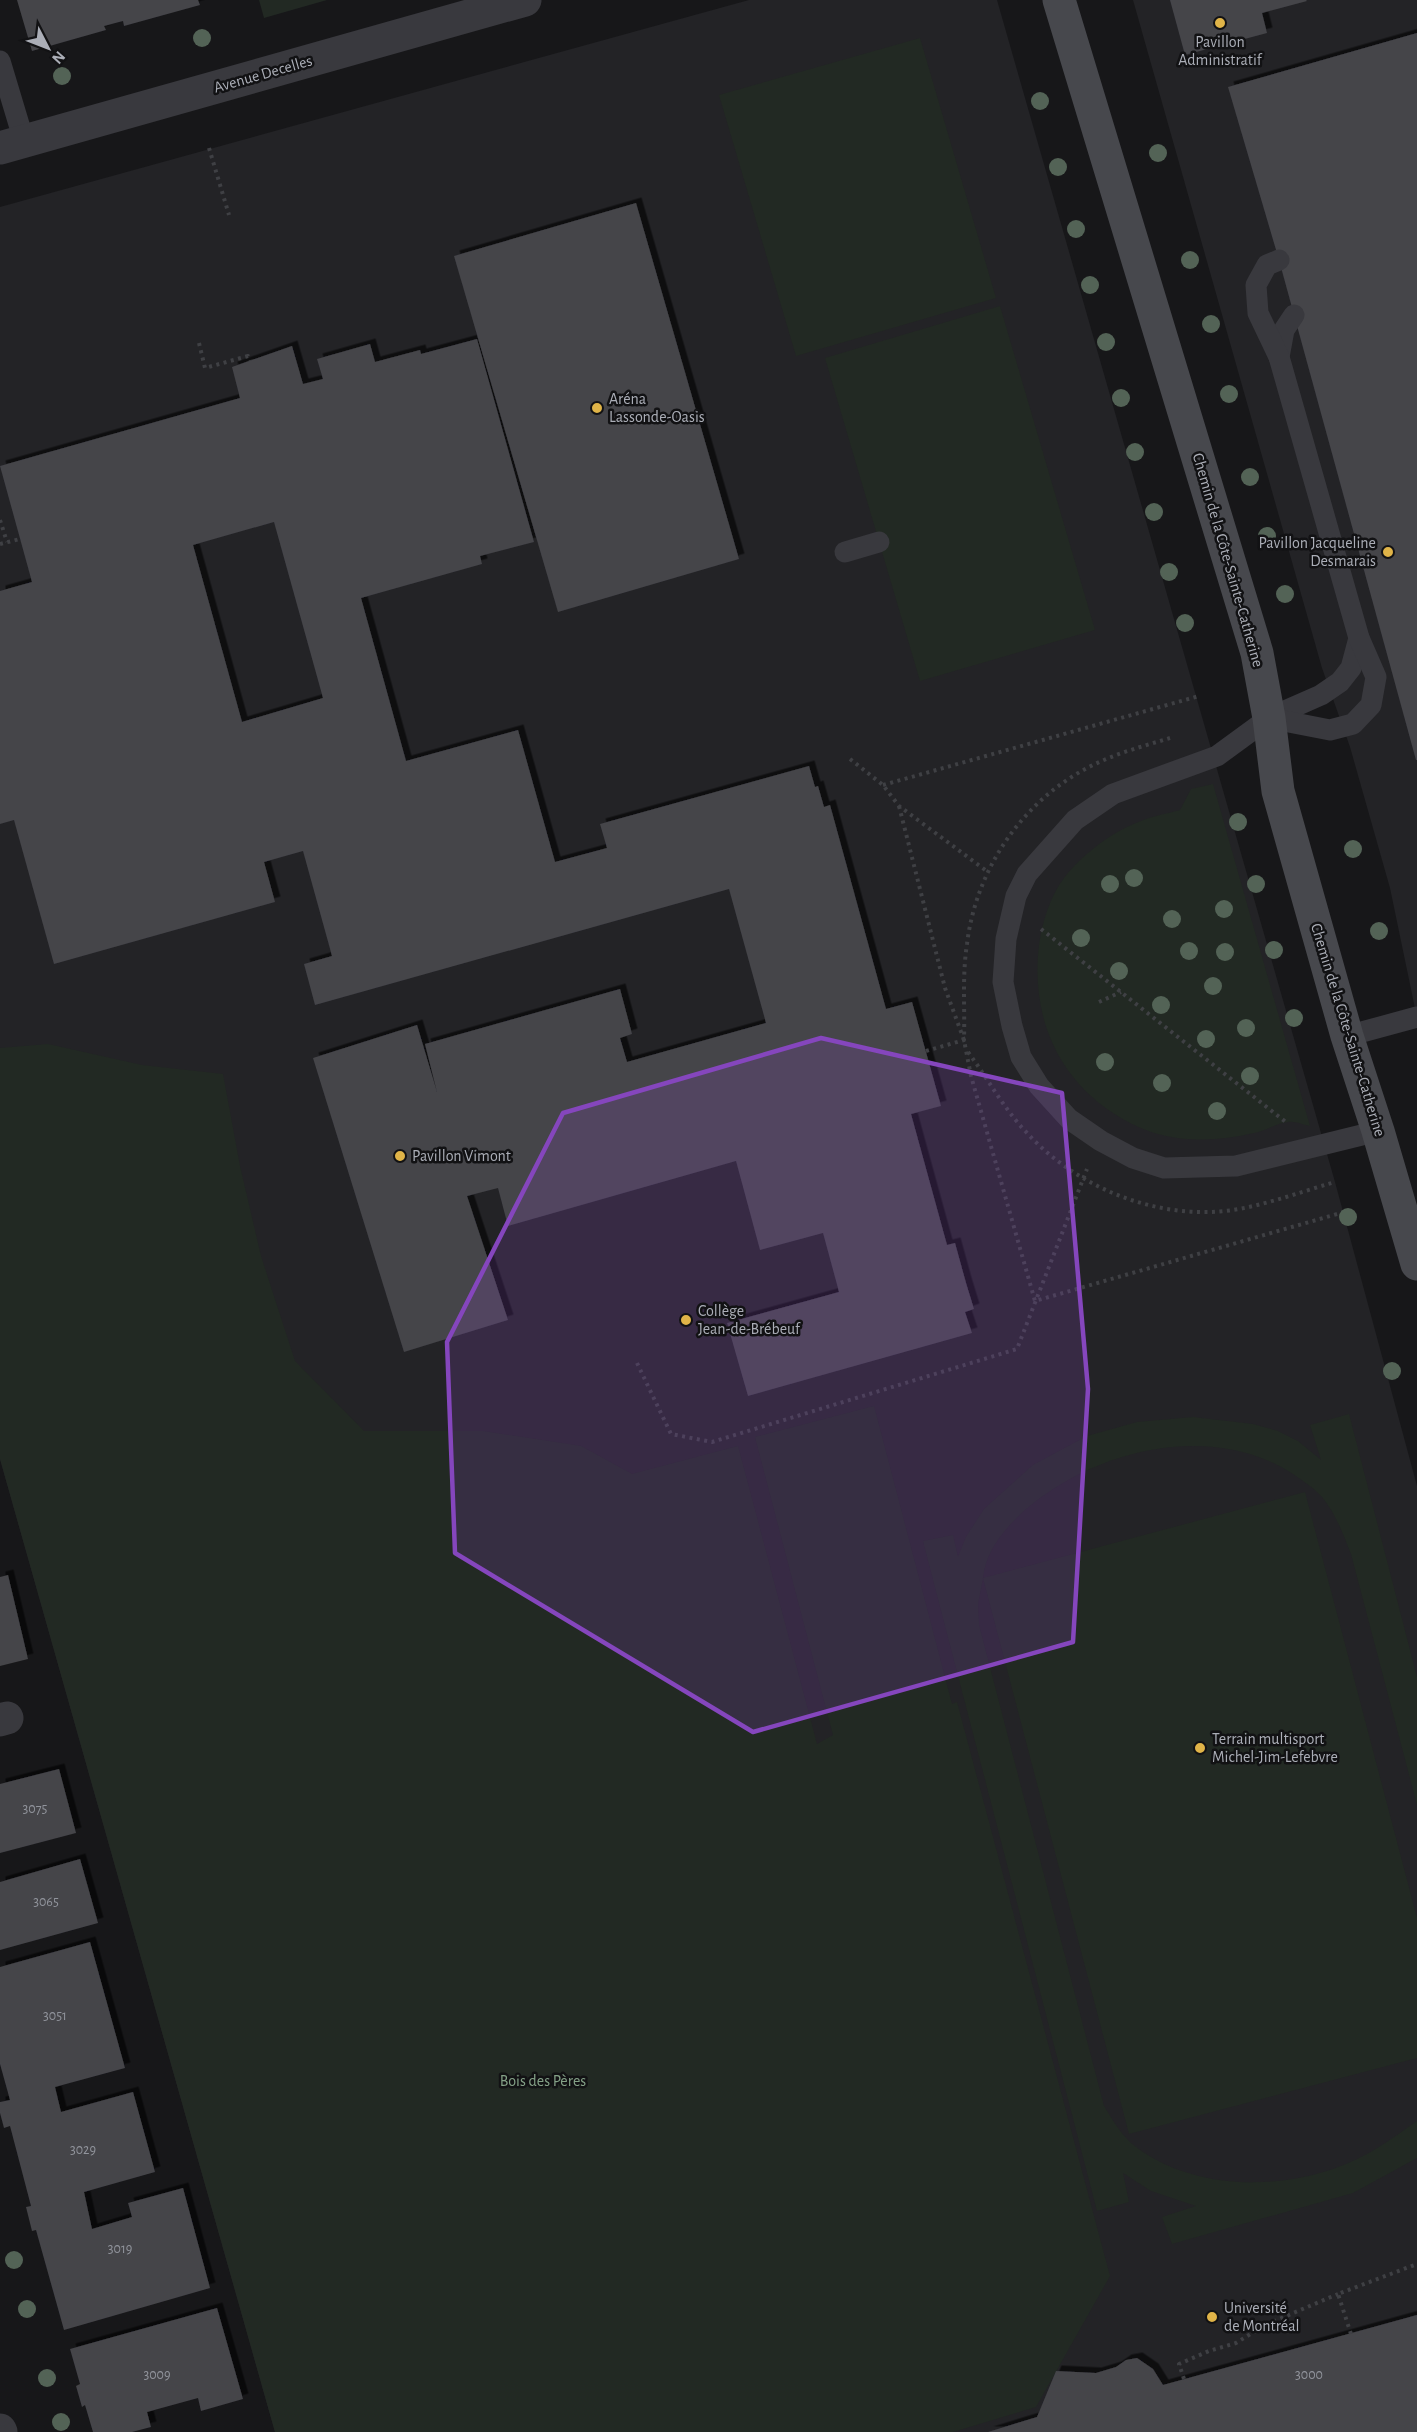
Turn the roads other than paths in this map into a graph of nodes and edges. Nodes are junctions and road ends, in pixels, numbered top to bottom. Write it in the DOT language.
graph roads {
  1 [pos="525,0"];
  2 [pos="1059,0"];
  3 [pos="0,61"];
  4 [pos="12,145"];
  5 [pos="1279,260"];
  6 [pos="1294,315"];
  7 [pos="1279,357"];
  8 [pos="879,542"];
  9 [pos="846,552"];
  10 [pos="1359,638"];
  11 [pos="1269,718"];
  12 [pos="1417,1017"];
  13 [pos="1347,1036"];
  14 [pos="1378,1131"];
  15 [pos="1417,1264"];
  1 -- 4 [label="street, Avenue Decelles"];
  2 -- 11 [label="main road, Chemin de la Côte-Sainte-Catherine"];
  3 -- 4 [label="lane"];
  5 -- 7 [label="lane"];
  6 -- 7 [label="lane"];
  7 -- 10 [label="lane"];
  8 -- 9 [label="lane"];
  10 -- 11 [label="lane"];
  10 -- 11 [label="lane"];
  11 -- 13 [label="main road, Chemin de la Côte-Sainte-Catherine"];
  11 -- 14 [label="lane"];
  12 -- 13 [label="lane"];
  13 -- 14 [label="main road, Chemin de la Côte-Sainte-Catherine"];
  14 -- 15 [label="main road, Chemin de la Côte-Sainte-Catherine"];
}
